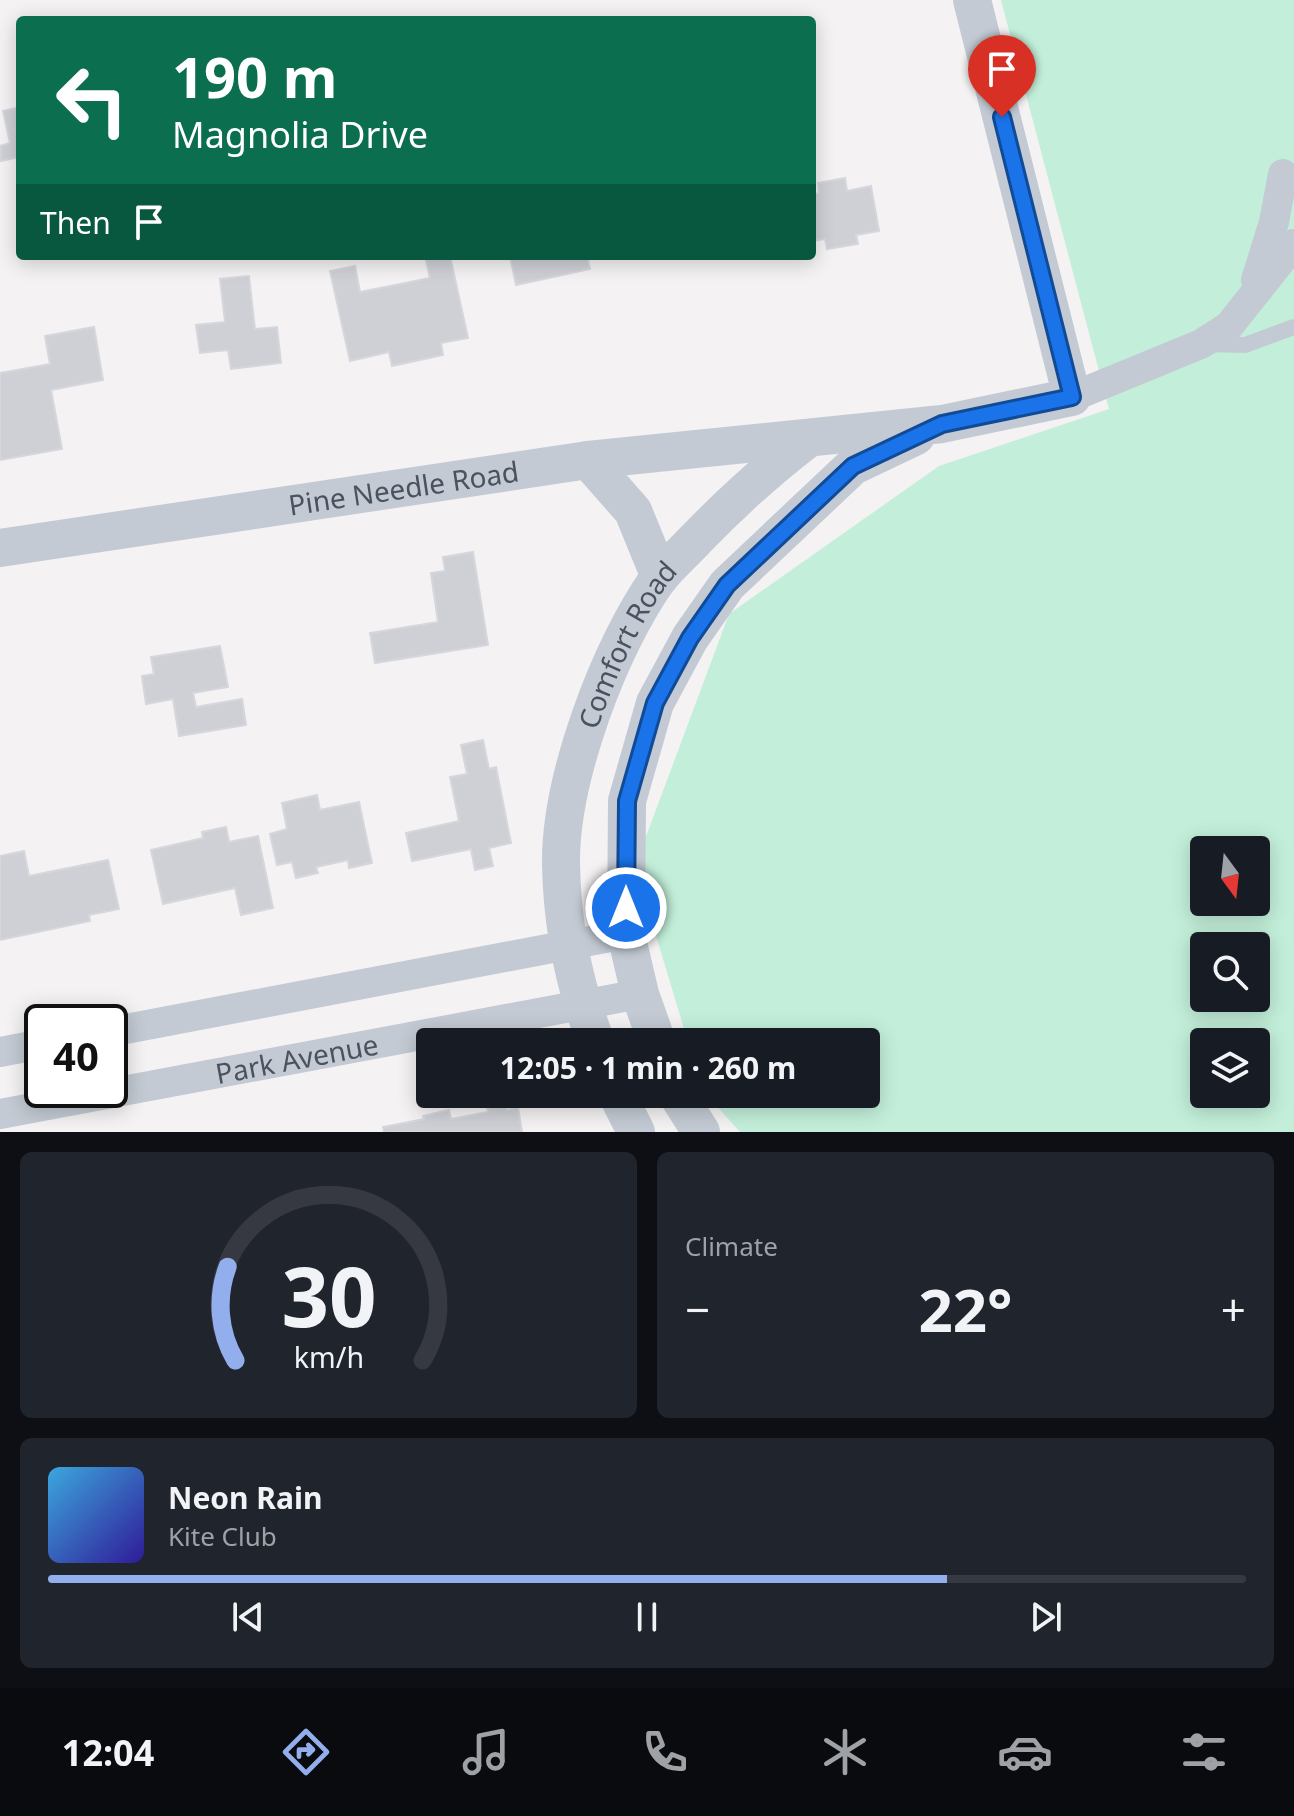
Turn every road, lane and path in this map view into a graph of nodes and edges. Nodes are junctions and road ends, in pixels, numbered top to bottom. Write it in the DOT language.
graph roads {
  1 [pos="972,0"];
  2 [pos="1283,174"];
  3 [pos="1294,244"];
  4 [pos="1245,308"];
  5 [pos="1294,327"];
  6 [pos="1201,344"];
  7 [pos="1072,397"];
  8 [pos="942,424"];
  9 [pos="809,438"];
  10 [pos="588,460"];
  11 [pos="0,548"];
  12 [pos="660,577"];
  13 [pos="638,612"];
  14 [pos="690,638"];
  15 [pos="626,934"];
  16 [pos="568,945"];
  17 [pos="640,994"];
  18 [pos="581,1004"];
  19 [pos="590,1028"];
  20 [pos="652,1028"];
  21 [pos="128,1029"];
  22 [pos="24,1047"];
  23 [pos="0,1052"];
  24 [pos="624,1108"];
  25 [pos="686,1108"];
  26 [pos="0,1114"];
  27 [pos="636,1132"];
  28 [pos="701,1132"];
  1 -- 7 [label="street"];
  2 -- 4 [label="street"];
  3 -- 4 [label="street, Comfort Road"];
  4 -- 6 [label="street, Comfort Road"];
  5 -- 6 [label="lane"];
  6 -- 7 [label="street, Comfort Road"];
  7 -- 8 [label="street, Comfort Road"];
  8 -- 9 [label="street, Comfort Road"];
  8 -- 14 [label="street, Comfort Road"];
  9 -- 10 [label="street, Pine Needle Road"];
  9 -- 12 [label="street, Comfort Road"];
  10 -- 11 [label="street, Pine Needle Road"];
  10 -- 12 [label="street"];
  12 -- 13 [label="street, Comfort Road"];
  13 -- 14 [label="street"];
  13 -- 16 [label="street, Comfort Road"];
  14 -- 15 [label="street, Comfort Road"];
  15 -- 16 [label="street"];
  15 -- 17 [label="street, Comfort Road"];
  16 -- 18 [label="street, Comfort Road"];
  16 -- 21 [label="street"];
  17 -- 18 [label="street, Park Avenue"];
  17 -- 20 [label="street, Comfort Road"];
  18 -- 19 [label="street, Comfort Road"];
  18 -- 26 [label="street, Park Avenue"];
  22 -- 23 [label="street"];
  24 -- 27 [label="street"];
  25 -- 28 [label="street"];
}
